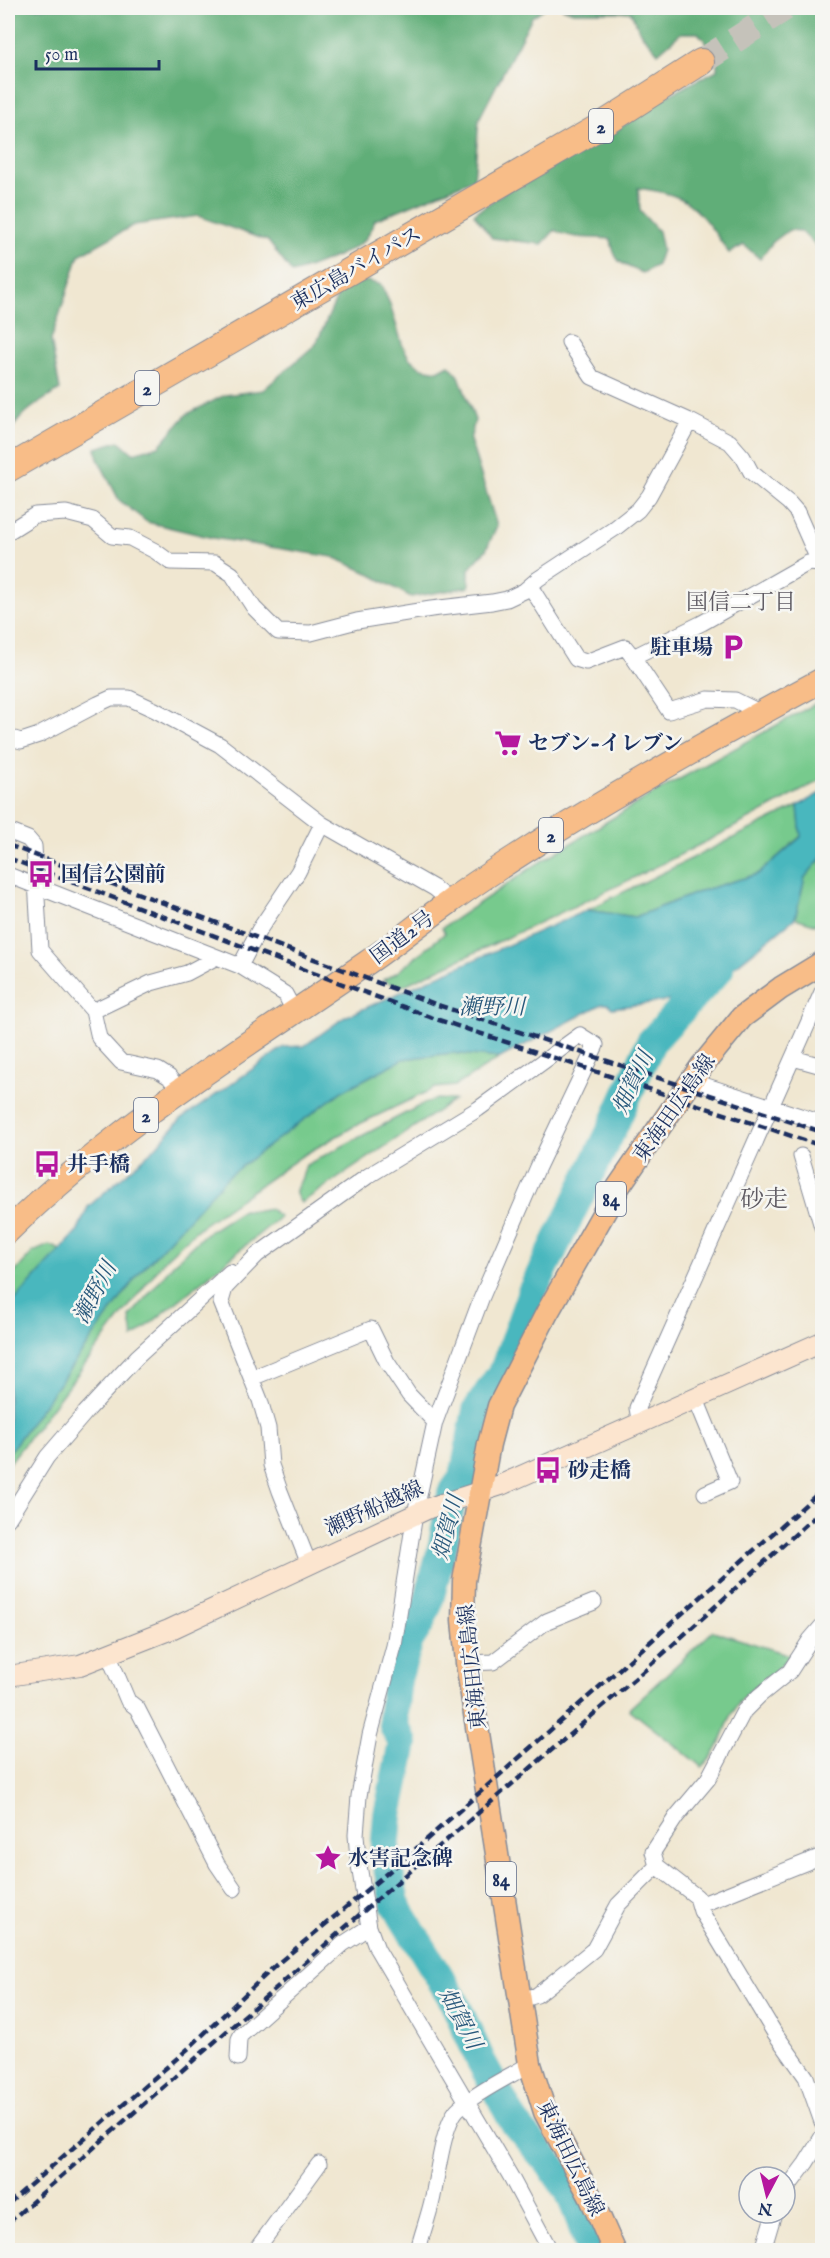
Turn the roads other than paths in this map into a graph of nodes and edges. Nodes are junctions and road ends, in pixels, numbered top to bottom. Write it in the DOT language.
graph roads {
  1 [pos="701,62"];
  2 [pos="569,342"];
  3 [pos="690,421"];
  4 [pos="8,469"];
  5 [pos="8,532"];
  6 [pos="821,564"];
  7 [pos="530,586"];
  8 [pos="633,657"];
  9 [pos="822,680"];
  10 [pos="760,713"];
  11 [pos="8,737"];
  12 [pos="322,824"];
  13 [pos="8,831"];
  14 [pos="8,875"];
  15 [pos="37,887"];
  16 [pos="450,901"];
  17 [pos="215,958"];
  18 [pos="822,963"];
  19 [pos="240,966"];
  20 [pos="822,992"];
  21 [pos="93,1011"];
  22 [pos="294,1011"];
  23 [pos="793,1058"];
  24 [pos="822,1066"];
  25 [pos="691,1081"];
  26 [pos="180,1091"];
  27 [pos="771,1108"];
  28 [pos="822,1123"];
  29 [pos="801,1156"];
  30 [pos="822,1227"];
  31 [pos="8,1231"];
  32 [pos="249,1263"];
  33 [pos="822,1342"];
  34 [pos="252,1378"];
  35 [pos="696,1399"];
  36 [pos="435,1422"];
  37 [pos="640,1425"];
  38 [pos="474,1492"];
  39 [pos="705,1492"];
  40 [pos="422,1511"];
  41 [pos="8,1519"];
  42 [pos="309,1564"];
  43 [pos="594,1602"];
  44 [pos="822,1626"];
  45 [pos="108,1654"];
  46 [pos="467,1663"];
  47 [pos="8,1676"];
  48 [pos="822,1856"];
  49 [pos="657,1866"];
  50 [pos="234,1889"];
  51 [pos="700,1905"];
  52 [pos="369,1927"];
  53 [pos="521,2000"];
  54 [pos="238,2058"];
  55 [pos="521,2070"];
  56 [pos="470,2100"];
  57 [pos="822,2122"];
  58 [pos="822,2137"];
  59 [pos="319,2164"];
  60 [pos="797,2175"];
  61 [pos="770,2225"];
  62 [pos="256,2250"];
  63 [pos="418,2250"];
  64 [pos="550,2250"];
  65 [pos="615,2250"];
  66 [pos="763,2250"];
  1 -- 4 [label="highway, 東広島バイパス / 2"];
  2 -- 3 [label="street"];
  3 -- 6 [label="street"];
  3 -- 7 [label="street"];
  5 -- 7 [label="street"];
  6 -- 8 [label="street"];
  7 -- 8 [label="street"];
  8 -- 10 [label="street"];
  9 -- 10 [label="highway, 国道2号 / 2"];
  10 -- 16 [label="highway, 国道2号 / 2"];
  11 -- 12 [label="street"];
  12 -- 16 [label="street"];
  12 -- 19 [label="street"];
  13 -- 15 [label="street"];
  14 -- 15 [label="street"];
  15 -- 17 [label="street"];
  15 -- 21 [label="street"];
  16 -- 22 [label="highway, 国道2号 / 2"];
  17 -- 19 [label="street"];
  17 -- 21 [label="street"];
  18 -- 25 [label="main road, 東海田広島線 / 84"];
  19 -- 22 [label="street"];
  20 -- 23 [label="street"];
  21 -- 26 [label="street"];
  22 -- 26 [label="highway, 国道2号 / 2"];
  23 -- 24 [label="street"];
  23 -- 27 [label="street"];
  25 -- 27 [label="street"];
  25 -- 38 [label="main road, 東海田広島線 / 84"];
  26 -- 31 [label="highway, 国道2号 / 2"];
  27 -- 28 [label="street"];
  27 -- 37 [label="street"];
  29 -- 30 [label="street"];
  32 -- 34 [label="street"];
  32 -- 36 [label="street"];
  32 -- 41 [label="street"];
  33 -- 35 [label="main road, 瀬野船越線"];
  34 -- 36 [label="street"];
  34 -- 42 [label="street"];
  35 -- 37 [label="main road, 瀬野船越線"];
  35 -- 39 [label="street"];
  36 -- 40 [label="street"];
  37 -- 38 [label="main road, 瀬野船越線"];
  38 -- 40 [label="main road, 瀬野船越線"];
  38 -- 46 [label="main road, 東海田広島線 / 84"];
  40 -- 42 [label="main road, 瀬野船越線"];
  40 -- 52 [label="street"];
  42 -- 45 [label="main road, 瀬野船越線"];
  43 -- 46 [label="street"];
  44 -- 49 [label="street"];
  45 -- 47 [label="main road, 瀬野船越線"];
  45 -- 50 [label="street"];
  46 -- 53 [label="main road, 東海田広島線 / 84"];
  48 -- 51 [label="street"];
  49 -- 51 [label="street"];
  49 -- 53 [label="street"];
  51 -- 57 [label="street"];
  52 -- 54 [label="street"];
  52 -- 56 [label="street"];
  53 -- 55 [label="main road, 東海田広島線 / 84"];
  55 -- 56 [label="street"];
  55 -- 65 [label="main road, 東海田広島線 / 84"];
  56 -- 63 [label="street"];
  56 -- 64 [label="street"];
  58 -- 60 [label="street"];
  59 -- 62 [label="street"];
  61 -- 66 [label="street"];
}
